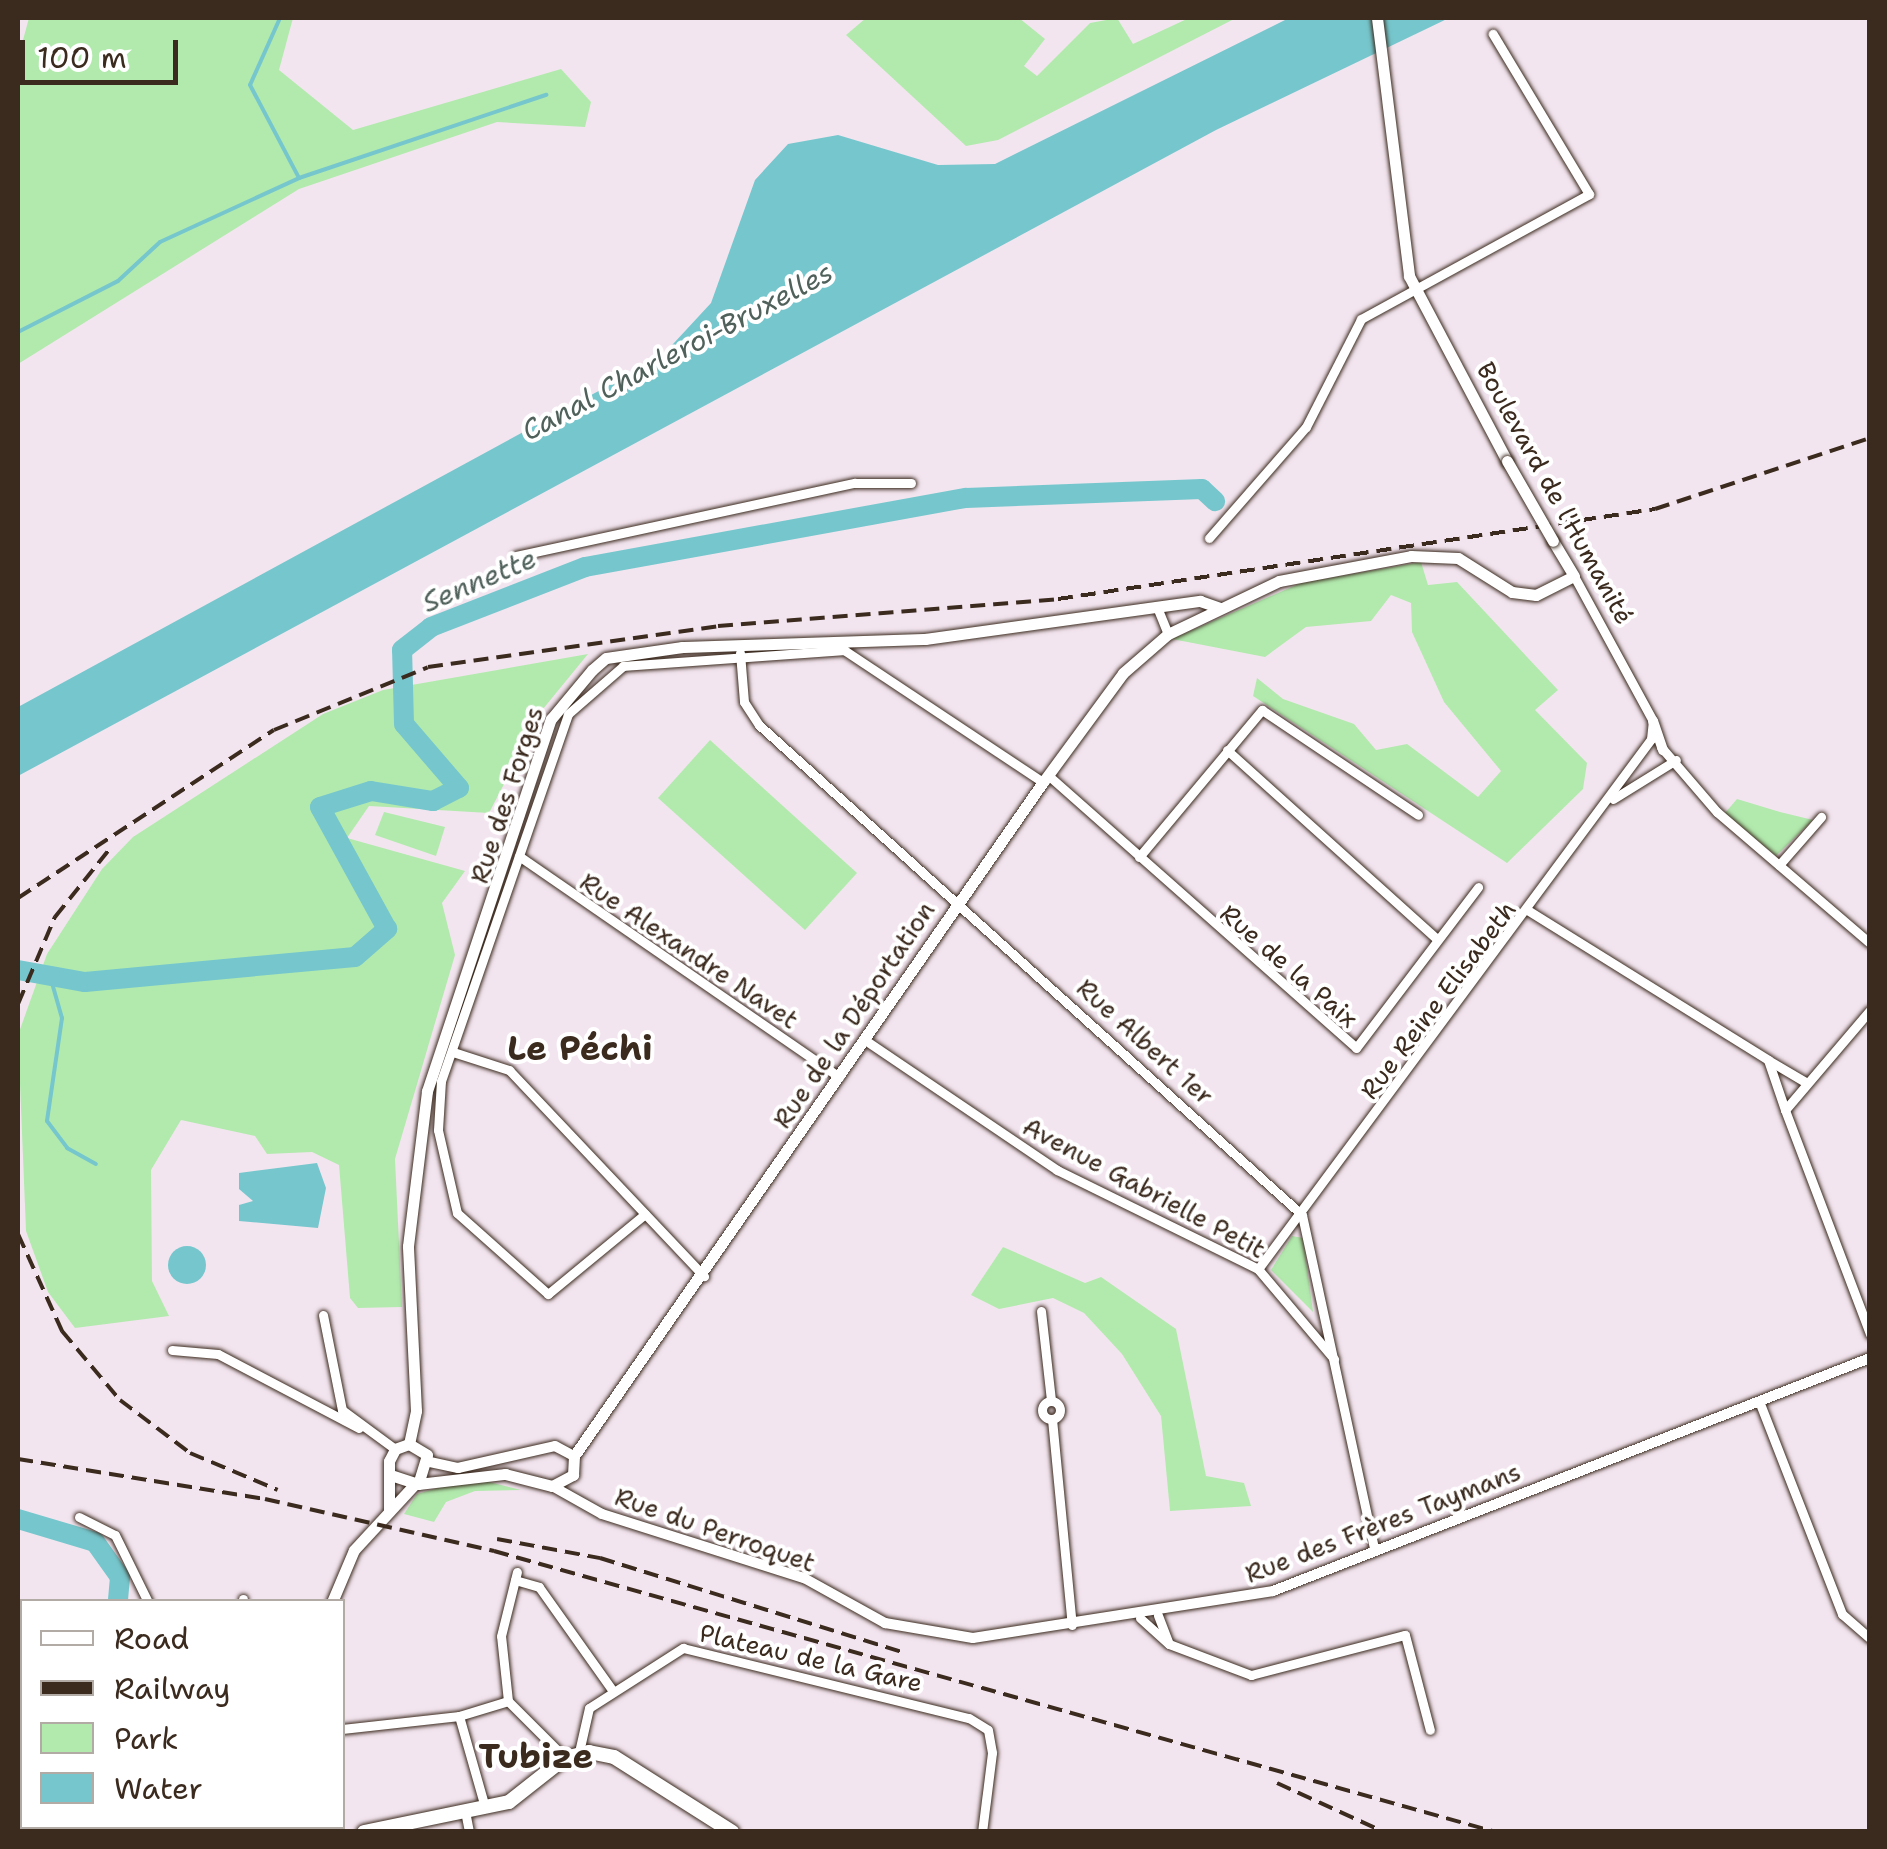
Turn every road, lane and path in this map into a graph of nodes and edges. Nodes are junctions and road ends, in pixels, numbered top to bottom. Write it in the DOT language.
graph roads {
  1 [pos="1377,18"];
  2 [pos="1493,34"];
  3 [pos="1414,288"];
  4 [pos="911,483"];
  5 [pos="1210,538"];
  6 [pos="516,556"];
  7 [pos="1574,576"];
  8 [pos="1157,607"];
  9 [pos="1220,608"];
  10 [pos="1168,634"];
  11 [pos="862,639"];
  12 [pos="844,650"];
  13 [pos="740,652"];
  14 [pos="1654,721"];
  15 [pos="1651,739"];
  16 [pos="1227,750"];
  17 [pos="1664,750"];
  18 [pos="1676,760"];
  19 [pos="1046,779"];
  20 [pos="1603,806"];
  21 [pos="1418,816"];
  22 [pos="1821,817"];
  23 [pos="518,856"];
  24 [pos="1138,857"];
  25 [pos="1779,865"];
  26 [pos="1478,888"];
  27 [pos="958,903"];
  28 [pos="1529,911"];
  29 [pos="1437,940"];
  30 [pos="1870,943"];
  31 [pos="1870,1010"];
  32 [pos="864,1040"];
  33 [pos="453,1052"];
  34 [pos="1768,1060"];
  35 [pos="839,1077"];
  36 [pos="441,1080"];
  37 [pos="1807,1083"];
  38 [pos="427,1091"];
  39 [pos="1785,1110"];
  40 [pos="644,1214"];
  41 [pos="1302,1215"];
  42 [pos="1258,1270"];
  43 [pos="704,1276"];
  44 [pos="1042,1311"];
  45 [pos="323,1315"];
  46 [pos="1870,1334"];
  47 [pos="172,1350"];
  48 [pos="1870,1358"];
  49 [pos="1334,1359"];
  50 [pos="1759,1401"];
  51 [pos="360,1428"];
  52 [pos="409,1444"];
  53 [pos="394,1449"];
  54 [pos="574,1456"];
  55 [pos="430,1462"];
  56 [pos="391,1475"];
  57 [pos="573,1475"];
  58 [pos="416,1485"];
  59 [pos="552,1486"];
  60 [pos="580,1501"];
  61 [pos="389,1509"];
  62 [pos="78,1517"];
  63 [pos="1374,1548"];
  64 [pos="836,1598"];
  65 [pos="147,1599"];
  66 [pos="333,1599"];
  67 [pos="1158,1615"];
  68 [pos="1140,1618"];
  69 [pos="1072,1625"];
  70 [pos="1870,1638"];
  71 [pos="1169,1644"];
  72 [pos="612,1691"];
  73 [pos="508,1702"];
  74 [pos="459,1716"];
  75 [pos="345,1729"];
  76 [pos="1430,1730"];
  77 [pos="572,1755"];
  78 [pos="485,1807"];
  79 [pos="465,1811"];
  80 [pos="418,1826"];
  81 [pos="364,1832"];
  82 [pos="469,1832"];
  83 [pos="732,1832"];
  84 [pos="982,1832"];
  1 -- 3 [label="main road, Boulevard de l'Humanité"];
  2 -- 3 [label="street"];
  3 -- 5 [label="street"];
  3 -- 7 [label="main road, Boulevard de l'Humanité, bridge"];
  4 -- 6 [label="street"];
  7 -- 9 [label="main road, Rue de la Déportation"];
  7 -- 14 [label="street, Boulevard de l'Humanité"];
  8 -- 9 [label="main road, Rue des Forges"];
  8 -- 10 [label="street"];
  8 -- 11 [label="main road, Rue des Forges"];
  9 -- 10 [label="main road, Rue de la Déportation"];
  10 -- 19 [label="main road, Rue de la Déportation"];
  11 -- 12 [label="street, Rue des Forges"];
  11 -- 38 [label="main road, Rue des Forges"];
  12 -- 13 [label="street, Rue des Forges"];
  12 -- 19 [label="street"];
  13 -- 23 [label="street, Rue des Forges"];
  13 -- 27 [label="street, Rue Albert 1er"];
  14 -- 15 [label="street"];
  14 -- 17 [label="street, Boulevard de l'Humanité"];
  15 -- 17 [label="street"];
  15 -- 20 [label="street, Rue Reine Elisabeth"];
  16 -- 21 [label="street"];
  16 -- 24 [label="street"];
  16 -- 29 [label="street"];
  17 -- 18 [label="street"];
  18 -- 20 [label="street, Rue Reine Elisabeth"];
  18 -- 25 [label="street"];
  19 -- 24 [label="street, Rue de la Paix"];
  19 -- 27 [label="main road, Rue de la Déportation"];
  20 -- 28 [label="street, Rue Reine Elisabeth"];
  22 -- 25 [label="street"];
  23 -- 33 [label="street, Rue des Forges"];
  23 -- 35 [label="street, Rue Alexandre Navet"];
  24 -- 29 [label="street, Rue de la Paix"];
  25 -- 30 [label="street"];
  26 -- 29 [label="street, Rue de la Paix"];
  27 -- 32 [label="main road, Rue de la Déportation"];
  27 -- 41 [label="street, Rue Albert 1er"];
  28 -- 34 [label="street"];
  28 -- 41 [label="street, Rue Reine Elisabeth"];
  31 -- 37 [label="street"];
  32 -- 35 [label="main road, Rue de la Déportation"];
  32 -- 42 [label="street, Avenue Gabrielle Petit"];
  33 -- 36 [label="street, Rue des Forges"];
  33 -- 40 [label="street"];
  34 -- 37 [label="street"];
  34 -- 39 [label="street"];
  35 -- 43 [label="main road, Rue de la Déportation"];
  36 -- 38 [label="street, Rue des Forges"];
  36 -- 40 [label="street, Rue des Forges"];
  37 -- 39 [label="street"];
  38 -- 52 [label="main road, Rue des Forges"];
  39 -- 46 [label="street"];
  40 -- 43 [label="street"];
  41 -- 42 [label="street, Rue Reine Elisabeth"];
  41 -- 49 [label="street"];
  42 -- 49 [label="street, Avenue Gabrielle Petit"];
  43 -- 54 [label="main road, Rue de la Déportation"];
  44 -- 69 [label="street"];
  45 -- 51 [label="street"];
  47 -- 51 [label="street"];
  48 -- 50 [label="street, Rue des Frères Taymans"];
  49 -- 63 [label="street"];
  50 -- 63 [label="street, Rue des Frères Taymans"];
  50 -- 70 [label="street"];
  51 -- 53 [label="street"];
  52 -- 53 [label="main road"];
  52 -- 55 [label="main road"];
  53 -- 56 [label="main road"];
  54 -- 55 [label="street"];
  54 -- 57 [label="main road"];
  55 -- 58 [label="main road"];
  56 -- 58 [label="main road"];
  56 -- 61 [label="main road"];
  57 -- 59 [label="main road"];
  57 -- 60 [label="street, Rue du Perroquet"];
  58 -- 59 [label="main road"];
  58 -- 61 [label="main road"];
  59 -- 60 [label="street, Rue du Perroquet"];
  60 -- 64 [label="street, Rue du Perroquet"];
  61 -- 66 [label="main road"];
  62 -- 65 [label="street"];
  63 -- 67 [label="street, Rue des Frères Taymans"];
  64 -- 69 [label="street, Rue des Frères Taymans"];
  67 -- 68 [label="street, Rue des Frères Taymans"];
  67 -- 71 [label="street"];
  68 -- 69 [label="street, Rue des Frères Taymans"];
  68 -- 71 [label="street"];
  71 -- 76 [label="street"];
  72 -- 73 [label="street"];
  72 -- 77 [label="street, Plateau de la Gare"];
  72 -- 84 [label="street, Plateau de la Gare"];
  73 -- 74 [label="street"];
  73 -- 77 [label="street"];
  74 -- 75 [label="street"];
  74 -- 78 [label="street"];
  77 -- 78 [label="main road"];
  77 -- 83 [label="main road"];
  78 -- 79 [label="main road"];
  79 -- 80 [label="main road"];
  79 -- 82 [label="street"];
  80 -- 81 [label="main road"];
}
